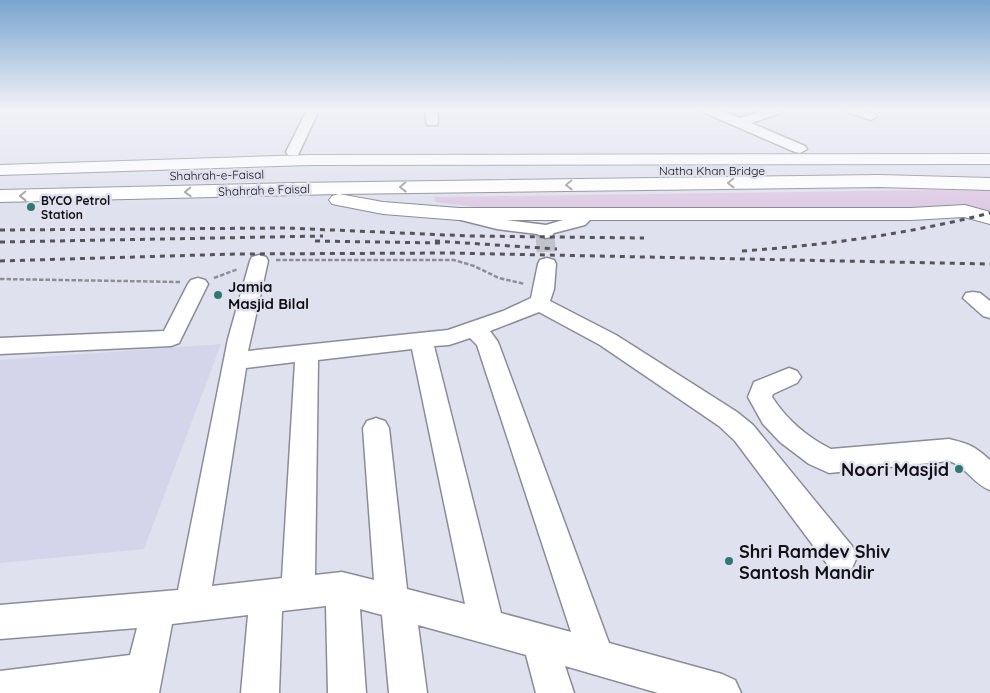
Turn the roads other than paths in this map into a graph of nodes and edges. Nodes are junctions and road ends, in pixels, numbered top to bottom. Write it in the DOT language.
graph roads {
  1 [pos="298,142"];
  2 [pos="784,142"];
  3 [pos="800,149"];
  4 [pos="293,152"];
  5 [pos="990,159"];
  6 [pos="379,166"];
  7 [pos="0,170"];
  8 [pos="990,172"];
  9 [pos="0,179"];
  10 [pos="430,179"];
  11 [pos="990,184"];
  12 [pos="452,186"];
  13 [pos="293,188"];
  14 [pos="0,196"];
  15 [pos="990,205"];
  16 [pos="965,211"];
  17 [pos="422,212"];
  18 [pos="459,214"];
  19 [pos="587,215"];
  20 [pos="990,218"];
  21 [pos="259,261"];
  22 [pos="547,264"];
  23 [pos="198,284"];
  24 [pos="972,298"];
  25 [pos="538,304"];
  26 [pos="990,311"];
  27 [pos="475,330"];
  28 [pos="421,340"];
  29 [pos="0,346"];
  30 [pos="307,353"];
  31 [pos="235,361"];
  32 [pos="789,377"];
  33 [pos="376,428"];
  34 [pos="990,478"];
  35 [pos="841,558"];
  36 [pos="342,588"];
  37 [pos="282,595"];
  38 [pos="395,603"];
  39 [pos="175,607"];
  40 [pos="0,622"];
  41 [pos="487,627"];
  42 [pos="540,641"];
  43 [pos="597,658"];
  44 [pos="142,682"];
  45 [pos="647,682"];
  46 [pos="0,690"];
  47 [pos="260,693"];
  48 [pos="347,693"];
  49 [pos="408,693"];
  50 [pos="555,693"];
  51 [pos="722,693"];
  1 -- 4 [label="street"];
  2 -- 3 [label="street"];
  5 -- 6 [label="highway"];
  6 -- 7 [label="highway"];
  6 -- 9 [label="highway, Shahrah-e-Faisal"];
  6 -- 10 [label="highway, Shahrah-e-Faisal"];
  8 -- 10 [label="highway, Natha Khan Bridge"];
  10 -- 12 [label="highway, Shahrah e Faisal"];
  10 -- 13 [label="highway, Shahrah e Faisal, one-way"];
  10 -- 17 [label="highway"];
  11 -- 12 [label="highway, Natha Khan Bridge, one-way"];
  13 -- 14 [label="highway, Shahrah e Faisal, one-way"];
  13 -- 17 [label="highway"];
  15 -- 16 [label="highway"];
  16 -- 19 [label="highway"];
  16 -- 20 [label="highway"];
  17 -- 18 [label="highway"];
  18 -- 19 [label="highway"];
  18 -- 19 [label="street"];
  21 -- 31 [label="street"];
  22 -- 25 [label="street"];
  23 -- 29 [label="street"];
  24 -- 26 [label="street"];
  25 -- 27 [label="street"];
  25 -- 35 [label="street"];
  27 -- 28 [label="street"];
  27 -- 43 [label="street"];
  28 -- 30 [label="street"];
  28 -- 41 [label="street"];
  30 -- 31 [label="street"];
  30 -- 37 [label="street"];
  31 -- 39 [label="street"];
  32 -- 34 [label="street"];
  33 -- 38 [label="street"];
  36 -- 37 [label="street"];
  36 -- 38 [label="street"];
  36 -- 48 [label="street"];
  37 -- 39 [label="street"];
  37 -- 47 [label="street"];
  38 -- 41 [label="street"];
  38 -- 49 [label="street"];
  39 -- 40 [label="street"];
  39 -- 44 [label="street"];
  41 -- 42 [label="street"];
  42 -- 43 [label="street"];
  42 -- 50 [label="street"];
  43 -- 45 [label="street"];
  44 -- 46 [label="street"];
  45 -- 51 [label="street"];
}
